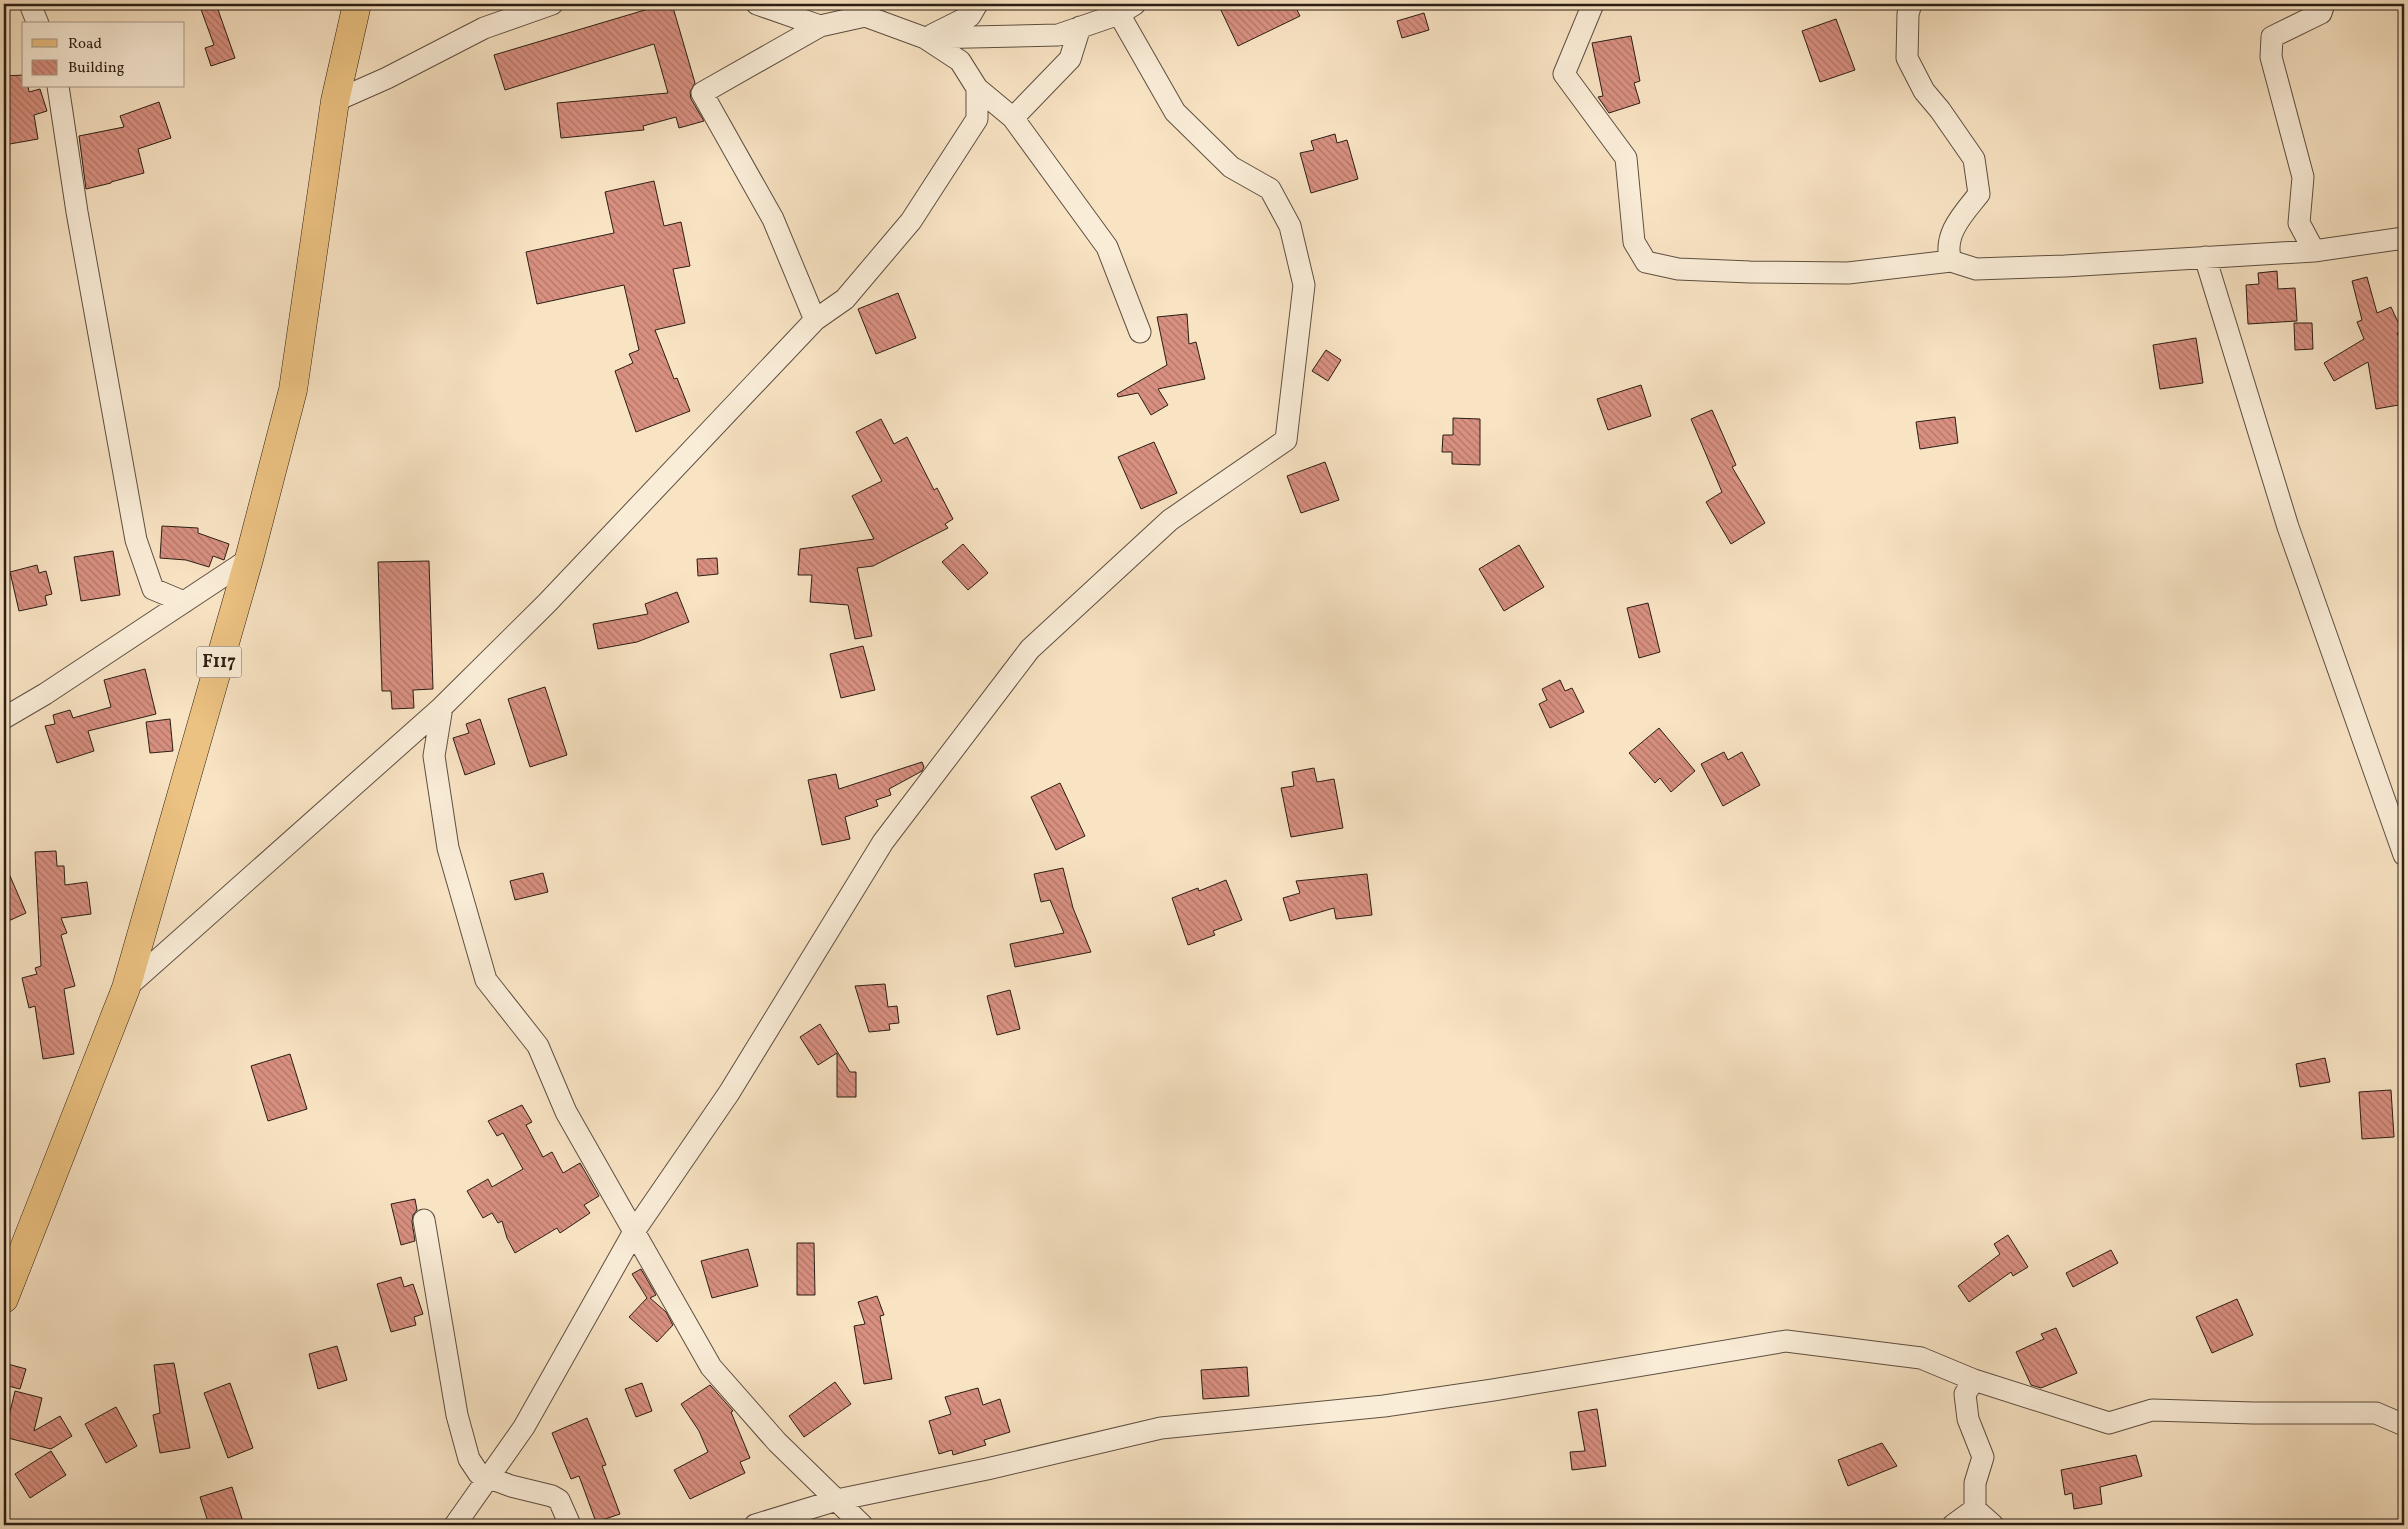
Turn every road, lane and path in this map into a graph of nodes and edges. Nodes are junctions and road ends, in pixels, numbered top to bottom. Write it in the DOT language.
graph roads {
  1 [pos="30,4"];
  2 [pos="357,4"];
  3 [pos="552,4"];
  4 [pos="757,4"];
  5 [pos="977,4"];
  6 [pos="1593,4"];
  7 [pos="1911,4"];
  8 [pos="2324,4"];
  9 [pos="1127,9"];
  10 [pos="859,10"];
  11 [pos="37,22"];
  12 [pos="820,26"];
  13 [pos="1080,27"];
  14 [pos="925,38"];
  15 [pos="58,88"];
  16 [pos="977,88"];
  17 [pos="335,101"];
  18 [pos="1013,118"];
  19 [pos="2404,238"];
  20 [pos="2314,250"];
  21 [pos="2206,257"];
  22 [pos="1951,261"];
  23 [pos="815,320"];
  24 [pos="1140,332"];
  25 [pos="249,559"];
  26 [pos="184,602"];
  27 [pos="442,707"];
  28 [pos="4,718"];
  29 [pos="2404,855"];
  30 [pos="126,988"];
  31 [pos="424,1220"];
  32 [pos="635,1230"];
  33 [pos="4,1299"];
  34 [pos="1974,1380"];
  35 [pos="2404,1425"];
  36 [pos="488,1477"];
  37 [pos="837,1500"];
  38 [pos="1975,1509"];
  39 [pos="455,1525"];
  40 [pos="570,1525"];
  41 [pos="755,1525"];
  42 [pos="862,1525"];
  43 [pos="1953,1525"];
  44 [pos="1992,1525"];
  1 -- 11 [label="street"];
  2 -- 17 [label="main road, F117"];
  3 -- 17 [label="street"];
  4 -- 12 [label="street"];
  5 -- 14 [label="street"];
  6 -- 22 [label="street"];
  7 -- 22 [label="street"];
  8 -- 20 [label="street"];
  9 -- 13 [label="street"];
  9 -- 32 [label="street"];
  10 -- 12 [label="street"];
  10 -- 14 [label="street"];
  12 -- 23 [label="street"];
  13 -- 14 [label="street"];
  13 -- 18 [label="street"];
  14 -- 16 [label="street"];
  15 -- 26 [label="street"];
  16 -- 18 [label="street"];
  16 -- 23 [label="street"];
  17 -- 25 [label="main road, F117"];
  18 -- 24 [label="street"];
  19 -- 20 [label="street"];
  20 -- 21 [label="street"];
  21 -- 22 [label="street"];
  21 -- 29 [label="street"];
  23 -- 27 [label="street"];
  25 -- 26 [label="street"];
  25 -- 30 [label="main road, F117"];
  26 -- 28 [label="street"];
  27 -- 30 [label="street"];
  27 -- 32 [label="street"];
  30 -- 33 [label="main road, F117"];
  31 -- 36 [label="street"];
  32 -- 36 [label="street"];
  32 -- 37 [label="street"];
  34 -- 35 [label="street"];
  34 -- 37 [label="street"];
  34 -- 38 [label="street"];
  36 -- 39 [label="street"];
  36 -- 40 [label="street"];
  37 -- 41 [label="street"];
  37 -- 42 [label="street"];
  38 -- 43 [label="street"];
  38 -- 44 [label="street"];
}
